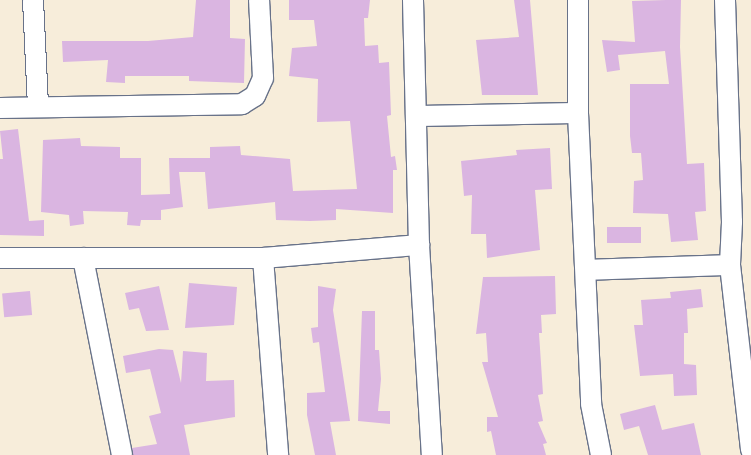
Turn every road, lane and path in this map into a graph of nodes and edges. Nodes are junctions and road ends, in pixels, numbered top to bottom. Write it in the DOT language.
graph roads {
  1 [pos="33,0"];
  2 [pos="259,0"];
  3 [pos="413,0"];
  4 [pos="578,0"];
  5 [pos="725,0"];
  6 [pos="38,106"];
  7 [pos="0,108"];
  8 [pos="578,113"];
  9 [pos="416,116"];
  10 [pos="420,245"];
  11 [pos="0,258"];
  12 [pos="83,258"];
  13 [pos="263,258"];
  14 [pos="730,265"];
  15 [pos="586,270"];
  16 [pos="751,450"];
  17 [pos="122,455"];
  18 [pos="278,455"];
  19 [pos="432,455"];
  20 [pos="601,455"];
  1 -- 6 [label="street"];
  2 -- 6 [label="street"];
  3 -- 9 [label="street"];
  4 -- 8 [label="street"];
  5 -- 14 [label="street"];
  6 -- 7 [label="street"];
  8 -- 9 [label="street"];
  8 -- 15 [label="street"];
  9 -- 10 [label="street"];
  10 -- 13 [label="street"];
  10 -- 19 [label="street"];
  11 -- 12 [label="street"];
  12 -- 13 [label="street"];
  12 -- 17 [label="street"];
  13 -- 18 [label="street"];
  14 -- 15 [label="street"];
  14 -- 16 [label="street"];
  15 -- 20 [label="street"];
}
